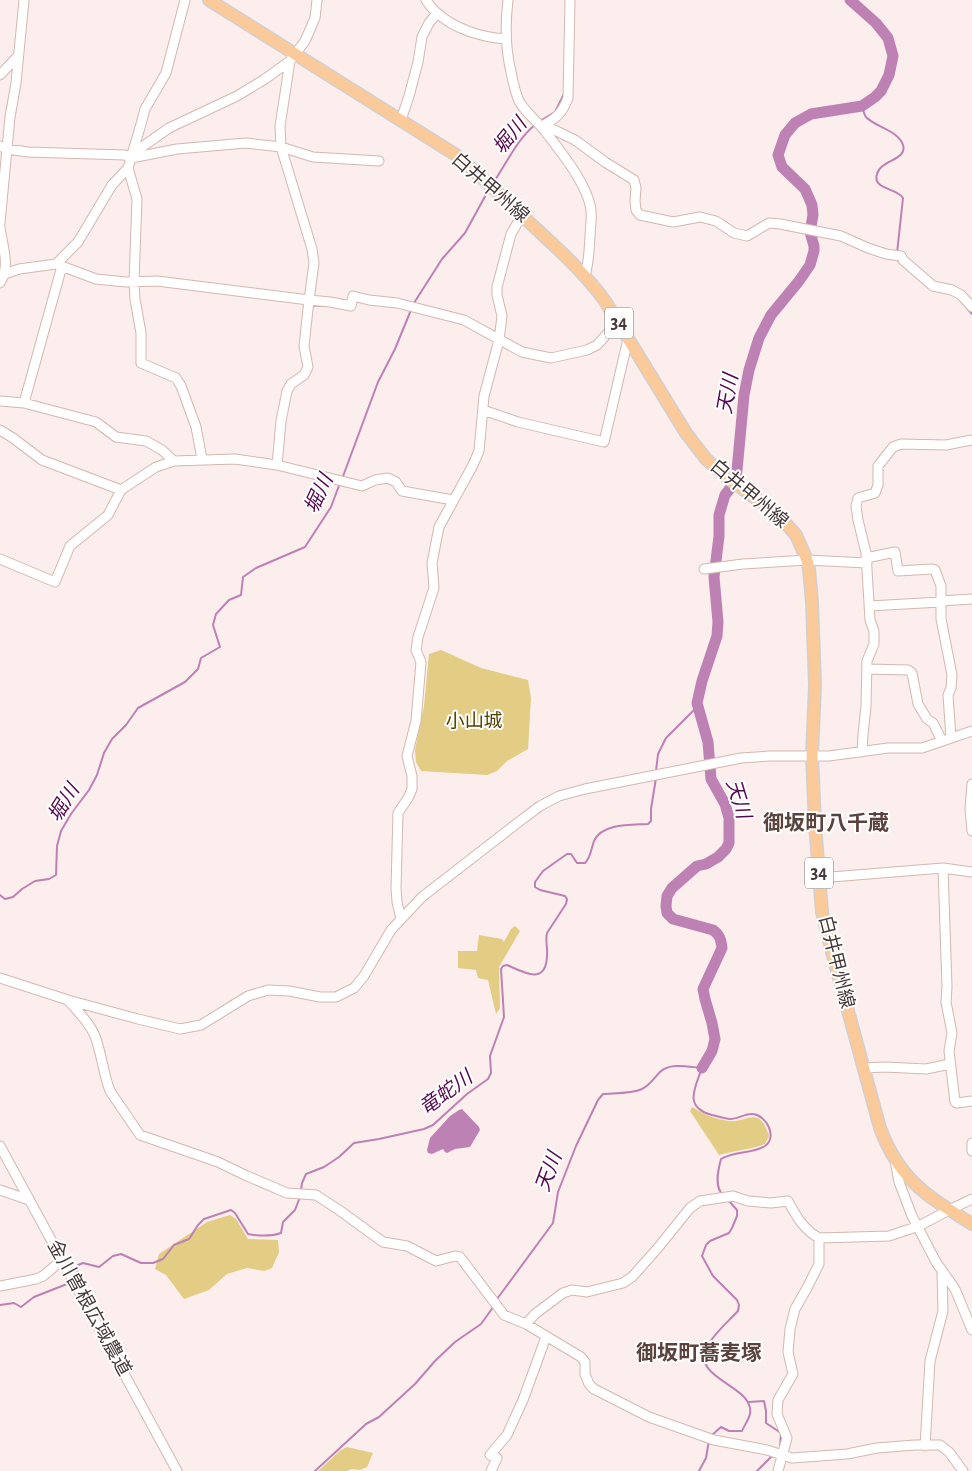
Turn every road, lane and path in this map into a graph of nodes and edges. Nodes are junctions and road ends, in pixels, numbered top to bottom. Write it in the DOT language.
graph roads {
  1 [pos="24,0"];
  2 [pos="184,0"];
  3 [pos="209,0"];
  4 [pos="317,0"];
  5 [pos="426,0"];
  6 [pos="508,0"];
  7 [pos="570,0"];
  8 [pos="437,13"];
  9 [pos="505,39"];
  10 [pos="18,56"];
  11 [pos="293,57"];
  12 [pos="0,75"];
  13 [pos="401,120"];
  14 [pos="540,124"];
  15 [pos="4,148"];
  16 [pos="280,148"];
  17 [pos="131,157"];
  18 [pos="379,161"];
  19 [pos="128,168"];
  20 [pos="522,215"];
  21 [pos="0,225"];
  22 [pos="59,265"];
  23 [pos="584,275"];
  24 [pos="2,279"];
  25 [pos="134,282"];
  26 [pos="309,300"];
  27 [pos="972,307"];
  28 [pos="618,322"];
  29 [pos="628,339"];
  30 [pos="499,340"];
  31 [pos="0,401"];
  32 [pos="24,403"];
  33 [pos="482,410"];
  34 [pos="0,430"];
  35 [pos="972,440"];
  36 [pos="202,459"];
  37 [pos="174,461"];
  38 [pos="278,465"];
  39 [pos="121,490"];
  40 [pos="453,500"];
  41 [pos="0,559"];
  42 [pos="807,560"];
  43 [pos="866,560"];
  44 [pos="704,569"];
  45 [pos="972,599"];
  46 [pos="941,601"];
  47 [pos="869,606"];
  48 [pos="867,669"];
  49 [pos="972,731"];
  50 [pos="951,738"];
  51 [pos="942,741"];
  52 [pos="862,752"];
  53 [pos="812,756"];
  54 [pos="972,784"];
  55 [pos="972,831"];
  56 [pos="943,868"];
  57 [pos="972,872"];
  58 [pos="819,878"];
  59 [pos="402,919"];
  60 [pos="0,978"];
  61 [pos="68,1000"];
  62 [pos="950,1064"];
  63 [pos="864,1068"];
  64 [pos="972,1101"];
  65 [pos="972,1143"];
  66 [pos="0,1146"];
  67 [pos="972,1150"];
  68 [pos="895,1160"];
  69 [pos="0,1190"];
  70 [pos="972,1199"];
  71 [pos="29,1200"];
  72 [pos="949,1210"];
  73 [pos="972,1224"];
  74 [pos="919,1226"];
  75 [pos="819,1238"];
  76 [pos="62,1260"];
  77 [pos="942,1273"];
  78 [pos="0,1286"];
  79 [pos="526,1324"];
  80 [pos="972,1330"];
  81 [pos="546,1337"];
  82 [pos="925,1446"];
  83 [pos="777,1453"];
  84 [pos="177,1471"];
  85 [pos="491,1471"];
  86 [pos="778,1471"];
  87 [pos="963,1471"];
  1 -- 10 [label="street"];
  2 -- 17 [label="street"];
  3 -- 11 [label="main road, 白井甲州線 / 34"];
  4 -- 11 [label="street"];
  5 -- 8 [label="street"];
  6 -- 9 [label="street"];
  7 -- 14 [label="street"];
  8 -- 9 [label="street"];
  8 -- 13 [label="street"];
  9 -- 14 [label="street"];
  10 -- 12 [label="street"];
  10 -- 15 [label="street"];
  11 -- 13 [label="main road, 白井甲州線 / 34"];
  11 -- 16 [label="street"];
  11 -- 17 [label="street"];
  13 -- 20 [label="main road, 白井甲州線 / 34"];
  14 -- 23 [label="street"];
  14 -- 27 [label="street"];
  15 -- 17 [label="street"];
  15 -- 21 [label="street"];
  16 -- 17 [label="street"];
  16 -- 18 [label="street"];
  16 -- 26 [label="street"];
  17 -- 19 [label="street"];
  19 -- 22 [label="street"];
  19 -- 25 [label="street"];
  20 -- 23 [label="main road, 白井甲州線 / 34"];
  20 -- 30 [label="street"];
  21 -- 24 [label="street"];
  22 -- 24 [label="street"];
  22 -- 25 [label="street"];
  22 -- 32 [label="street"];
  23 -- 28 [label="main road, 白井甲州線 / 34"];
  25 -- 26 [label="street"];
  25 -- 36 [label="street"];
  26 -- 30 [label="street"];
  26 -- 38 [label="street"];
  28 -- 29 [label="main road, 白井甲州線 / 34"];
  28 -- 30 [label="street"];
  29 -- 33 [label="street"];
  29 -- 42 [label="main road, 白井甲州線 / 34"];
  30 -- 33 [label="street"];
  31 -- 32 [label="street"];
  32 -- 37 [label="street"];
  33 -- 40 [label="street"];
  34 -- 39 [label="street"];
  35 -- 43 [label="street"];
  36 -- 37 [label="street"];
  36 -- 38 [label="street"];
  37 -- 39 [label="street"];
  38 -- 40 [label="street"];
  39 -- 41 [label="street"];
  40 -- 59 [label="street"];
  42 -- 43 [label="street"];
  42 -- 44 [label="street"];
  42 -- 53 [label="main road, 白井甲州線 / 34"];
  43 -- 46 [label="street"];
  43 -- 47 [label="street"];
  45 -- 46 [label="street"];
  46 -- 47 [label="street"];
  46 -- 50 [label="street"];
  47 -- 48 [label="street"];
  48 -- 51 [label="street"];
  48 -- 52 [label="street"];
  49 -- 50 [label="street"];
  50 -- 51 [label="street"];
  51 -- 52 [label="street"];
  52 -- 53 [label="street"];
  53 -- 58 [label="main road, 白井甲州線 / 34"];
  53 -- 59 [label="street"];
  54 -- 55 [label="street"];
  56 -- 57 [label="street"];
  56 -- 58 [label="street"];
  56 -- 62 [label="street"];
  58 -- 63 [label="main road, 白井甲州線 / 34"];
  59 -- 61 [label="street"];
  60 -- 61 [label="street"];
  61 -- 79 [label="street"];
  62 -- 63 [label="street"];
  62 -- 64 [label="street"];
  63 -- 68 [label="main road, 白井甲州線 / 34"];
  65 -- 67 [label="street"];
  66 -- 71 [label="street, 金川曽根広域農道"];
  68 -- 72 [label="main road, 白井甲州線 / 34"];
  68 -- 74 [label="street"];
  69 -- 71 [label="street"];
  70 -- 72 [label="street"];
  71 -- 76 [label="street, 金川曽根広域農道"];
  72 -- 73 [label="main road, 白井甲州線 / 34"];
  72 -- 74 [label="street"];
  74 -- 75 [label="street"];
  74 -- 77 [label="street"];
  75 -- 79 [label="street"];
  75 -- 83 [label="street"];
  76 -- 78 [label="street"];
  76 -- 84 [label="street, 金川曽根広域農道"];
  77 -- 80 [label="street"];
  77 -- 82 [label="street"];
  79 -- 81 [label="street"];
  81 -- 83 [label="street"];
  81 -- 85 [label="street"];
  82 -- 83 [label="street"];
  82 -- 87 [label="street"];
  83 -- 86 [label="street"];
}
